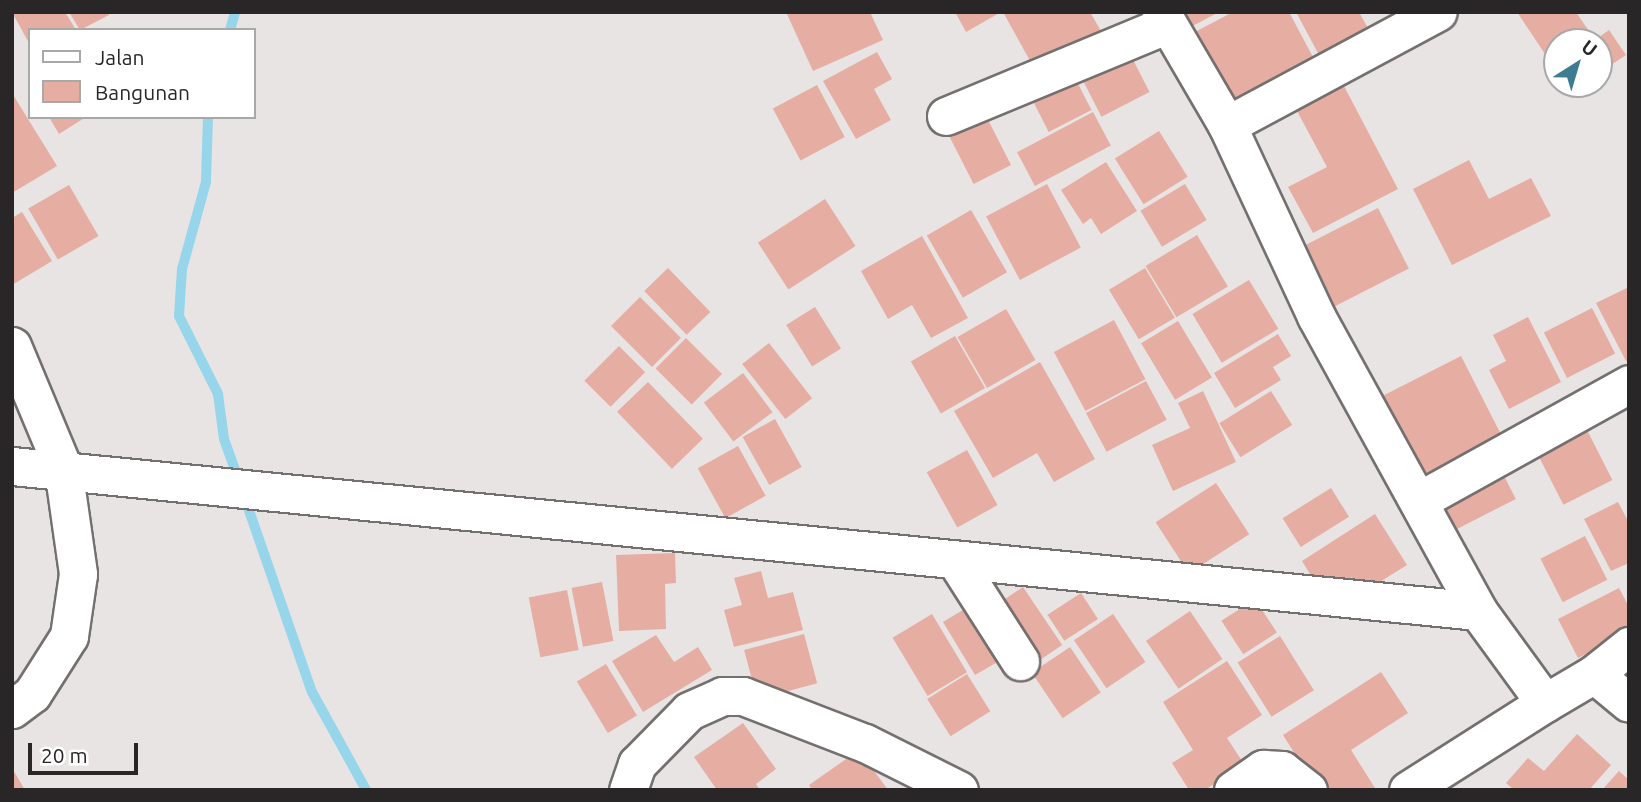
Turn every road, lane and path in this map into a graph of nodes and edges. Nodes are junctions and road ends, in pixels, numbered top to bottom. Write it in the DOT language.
graph roads {
  1 [pos="1438,12"];
  2 [pos="1164,18"];
  3 [pos="946,116"];
  4 [pos="1227,125"];
  5 [pos="12,346"];
  6 [pos="1629,384"];
  7 [pos="12,466"];
  8 [pos="63,468"];
  9 [pos="1420,500"];
  10 [pos="956,561"];
  11 [pos="1478,611"];
  12 [pos="1628,647"];
  13 [pos="1020,661"];
  14 [pos="1594,674"];
  15 [pos="1545,703"];
  16 [pos="1629,703"];
  17 [pos="12,709"];
  18 [pos="628,790"];
  19 [pos="958,790"];
  20 [pos="1233,790"];
  21 [pos="1308,790"];
  22 [pos="1408,790"];
  1 -- 4 [label="street"];
  2 -- 3 [label="street"];
  2 -- 4 [label="street"];
  4 -- 9 [label="street"];
  5 -- 8 [label="street"];
  6 -- 9 [label="street"];
  7 -- 8 [label="street"];
  8 -- 10 [label="street"];
  8 -- 17 [label="street"];
  9 -- 11 [label="street"];
  10 -- 11 [label="street"];
  10 -- 13 [label="street"];
  11 -- 15 [label="street"];
  12 -- 14 [label="street"];
  14 -- 15 [label="street"];
  14 -- 16 [label="street"];
  15 -- 22 [label="street"];
  18 -- 19 [label="street"];
  20 -- 21 [label="street"];
}
